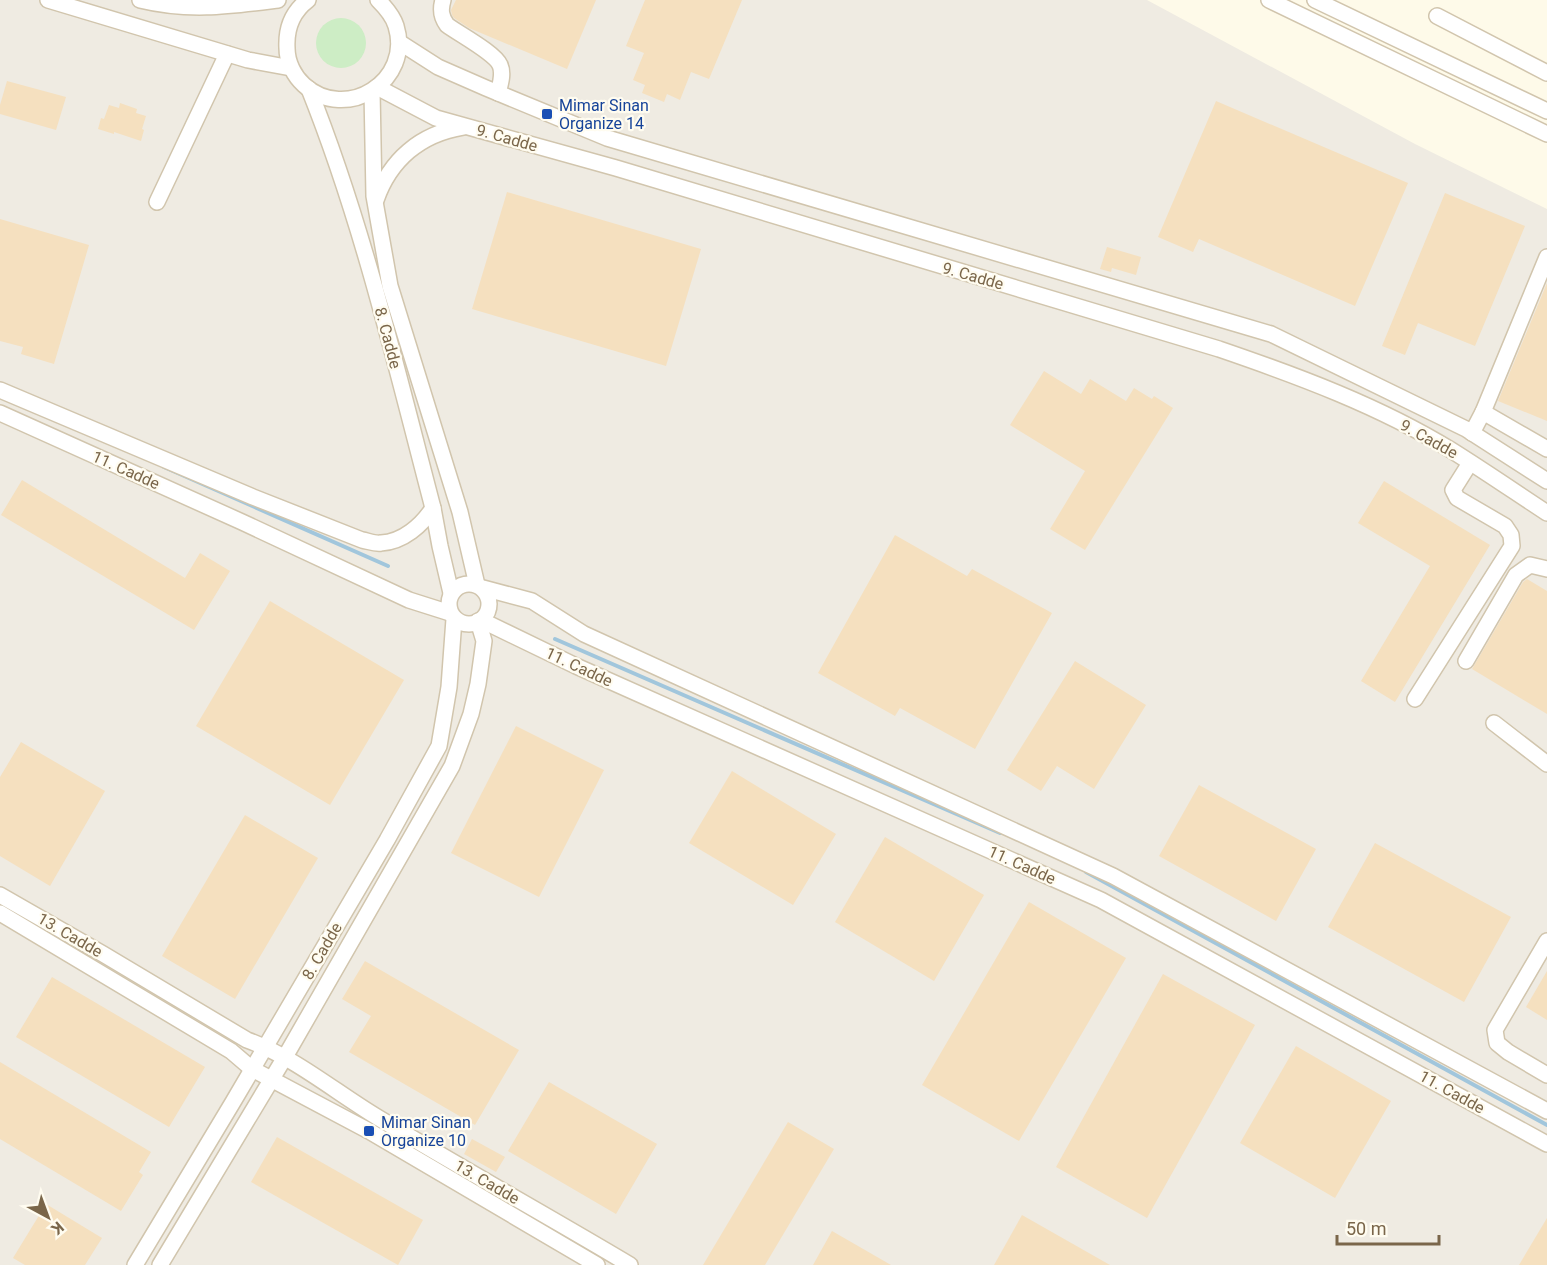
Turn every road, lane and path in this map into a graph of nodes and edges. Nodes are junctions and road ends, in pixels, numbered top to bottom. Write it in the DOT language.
graph roads {
  1 [pos="48,0"];
  2 [pos="140,0"];
  3 [pos="278,0"];
  4 [pos="308,0"];
  5 [pos="443,0"];
  6 [pos="1269,0"];
  7 [pos="1315,0"];
  8 [pos="386,4"];
  9 [pos="1437,16"];
  10 [pos="399,42"];
  11 [pos="226,54"];
  12 [pos="291,68"];
  13 [pos="1547,73"];
  14 [pos="309,89"];
  15 [pos="374,89"];
  16 [pos="498,93"];
  17 [pos="1547,111"];
  18 [pos="465,126"];
  19 [pos="1547,134"];
  20 [pos="157,202"];
  21 [pos="375,203"];
  22 [pos="1547,256"];
  23 [pos="0,390"];
  24 [pos="1483,412"];
  25 [pos="0,413"];
  26 [pos="1472,433"];
  27 [pos="1546,449"];
  28 [pos="1470,463"];
  29 [pos="1531,470"];
  30 [pos="1547,481"];
  31 [pos="433,508"];
  32 [pos="1547,513"];
  33 [pos="1547,569"];
  34 [pos="480,587"];
  35 [pos="451,592"];
  36 [pos="452,616"];
  37 [pos="480,621"];
  38 [pos="1466,661"];
  39 [pos="1415,699"];
  40 [pos="1494,723"];
  41 [pos="1547,764"];
  42 [pos="0,895"];
  43 [pos="0,913"];
  44 [pos="1547,941"];
  45 [pos="265,1047"];
  46 [pos="285,1057"];
  47 [pos="252,1069"];
  48 [pos="1547,1075"];
  49 [pos="272,1079"];
  50 [pos="1547,1111"];
  51 [pos="1547,1144"];
  52 [pos="135,1265"];
  53 [pos="160,1265"];
  54 [pos="597,1265"];
  55 [pos="630,1265"];
  1 -- 11 [label="street"];
  2 -- 3 [label="street"];
  4 -- 12 [label="street"];
  5 -- 16 [label="street"];
  6 -- 19 [label="street"];
  7 -- 17 [label="street"];
  8 -- 10 [label="street"];
  9 -- 13 [label="street"];
  10 -- 15 [label="street"];
  10 -- 16 [label="street, 9. Cadde"];
  11 -- 12 [label="street"];
  11 -- 20 [label="street"];
  12 -- 14 [label="street"];
  14 -- 15 [label="street"];
  14 -- 31 [label="street, 8. Cadde"];
  15 -- 18 [label="street, 9. Cadde"];
  15 -- 21 [label="street, 8. Cadde"];
  16 -- 26 [label="street, 9. Cadde"];
  18 -- 21 [label="street"];
  18 -- 28 [label="street, 9. Cadde"];
  21 -- 34 [label="street, 8. Cadde"];
  22 -- 24 [label="street"];
  23 -- 31 [label="street, 11. Cadde"];
  24 -- 26 [label="street"];
  24 -- 27 [label="street"];
  25 -- 36 [label="street, 11. Cadde"];
  26 -- 29 [label="street, 9. Cadde"];
  27 -- 29 [label="street"];
  28 -- 32 [label="street, 9. Cadde"];
  28 -- 39 [label="street"];
  29 -- 30 [label="street, 9. Cadde"];
  31 -- 35 [label="street, 8. Cadde"];
  33 -- 38 [label="street"];
  34 -- 35 [label="street"];
  34 -- 37 [label="street"];
  34 -- 50 [label="street, 11. Cadde"];
  35 -- 36 [label="street"];
  36 -- 37 [label="street"];
  36 -- 45 [label="street, 8. Cadde"];
  37 -- 46 [label="street, 8. Cadde"];
  37 -- 51 [label="street, 11. Cadde"];
  40 -- 41 [label="street"];
  42 -- 45 [label="street, 13. Cadde"];
  43 -- 47 [label="street, 13. Cadde"];
  44 -- 48 [label="street"];
  45 -- 46 [label="street, 13. Cadde"];
  45 -- 47 [label="street, 8. Cadde"];
  46 -- 49 [label="street, 8. Cadde"];
  46 -- 55 [label="street, 13. Cadde"];
  47 -- 49 [label="street, 13. Cadde"];
  47 -- 52 [label="street, 8. Cadde"];
  49 -- 53 [label="street, 8. Cadde"];
  49 -- 54 [label="street, 13. Cadde"];
}
